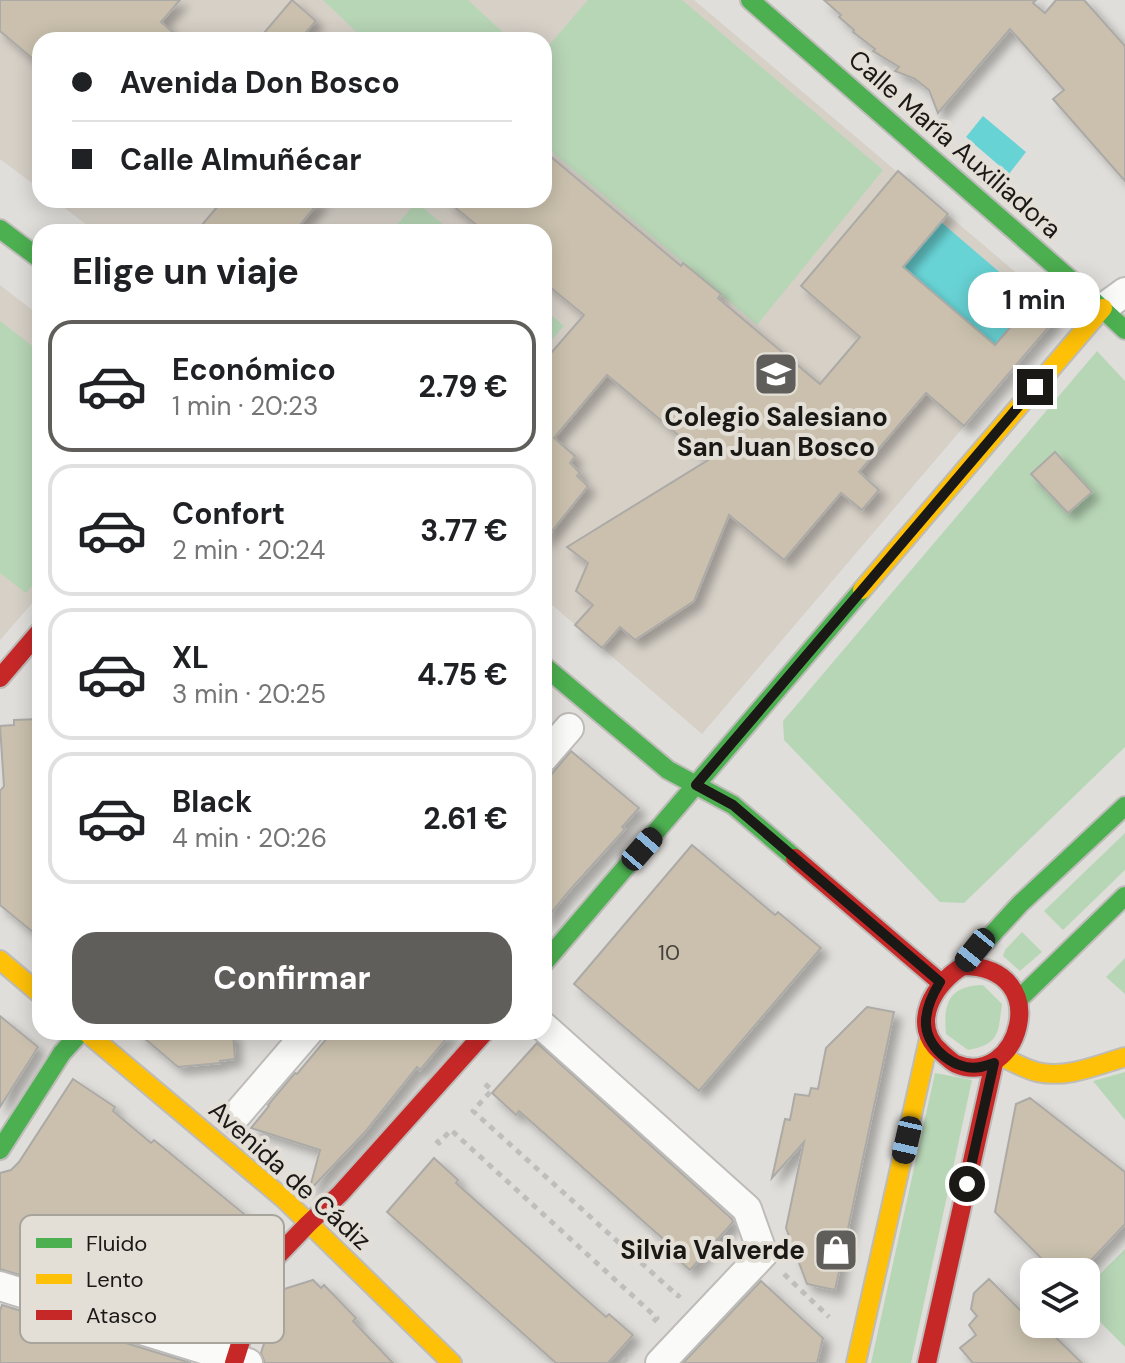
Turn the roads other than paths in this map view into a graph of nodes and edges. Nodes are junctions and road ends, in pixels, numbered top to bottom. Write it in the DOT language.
graph roads {
  1 [pos="750,0"];
  2 [pos="0,229"];
  3 [pos="32,253"];
  4 [pos="1114,300"];
  5 [pos="1125,330"];
  6 [pos="32,640"];
  7 [pos="552,673"];
  8 [pos="0,678"];
  9 [pos="569,728"];
  10 [pos="552,748"];
  11 [pos="696,785"];
  12 [pos="1125,806"];
  13 [pos="1125,896"];
  14 [pos="552,954"];
  15 [pos="0,960"];
  16 [pos="963,966"];
  17 [pos="940,982"];
  18 [pos="32,987"];
  19 [pos="1019,999"];
  20 [pos="552,1034"];
  21 [pos="929,1039"];
  22 [pos="76,1040"];
  23 [pos="94,1040"];
  24 [pos="302,1040"];
  25 [pos="478,1040"];
  26 [pos="1125,1057"];
  27 [pos="998,1060"];
  28 [pos="234,1118"];
  29 [pos="0,1150"];
  30 [pos="308,1224"];
  31 [pos="284,1249"];
  32 [pos="0,1286"];
  33 [pos="20,1292"];
  34 [pos="179,1343"];
  35 [pos="239,1362"];
  36 [pos="452,1363"];
  37 [pos="660,1363"];
  38 [pos="856,1363"];
  39 [pos="927,1363"];
  1 -- 4 [label="street, Calle María Auxiliadora"];
  2 -- 3 [label="street"];
  4 -- 5 [label="street, Calle María Auxiliadora"];
  4 -- 11 [label="street"];
  6 -- 8 [label="street"];
  7 -- 11 [label="street"];
  9 -- 10 [label="street"];
  11 -- 14 [label="street"];
  11 -- 17 [label="street"];
  12 -- 16 [label="street"];
  13 -- 19 [label="street"];
  15 -- 18 [label="street"];
  16 -- 17 [label="street"];
  16 -- 19 [label="street"];
  17 -- 21 [label="street"];
  19 -- 27 [label="street"];
  20 -- 37 [label="street"];
  21 -- 27 [label="street"];
  21 -- 38 [label="street"];
  22 -- 29 [label="street"];
  23 -- 30 [label="street, Avenida de Cádiz"];
  24 -- 28 [label="street"];
  25 -- 30 [label="street"];
  26 -- 27 [label="street"];
  27 -- 39 [label="street"];
  30 -- 31 [label="street"];
  30 -- 36 [label="street, Avenida de Cádiz"];
  32 -- 33 [label="street"];
  34 -- 35 [label="street"];
}
